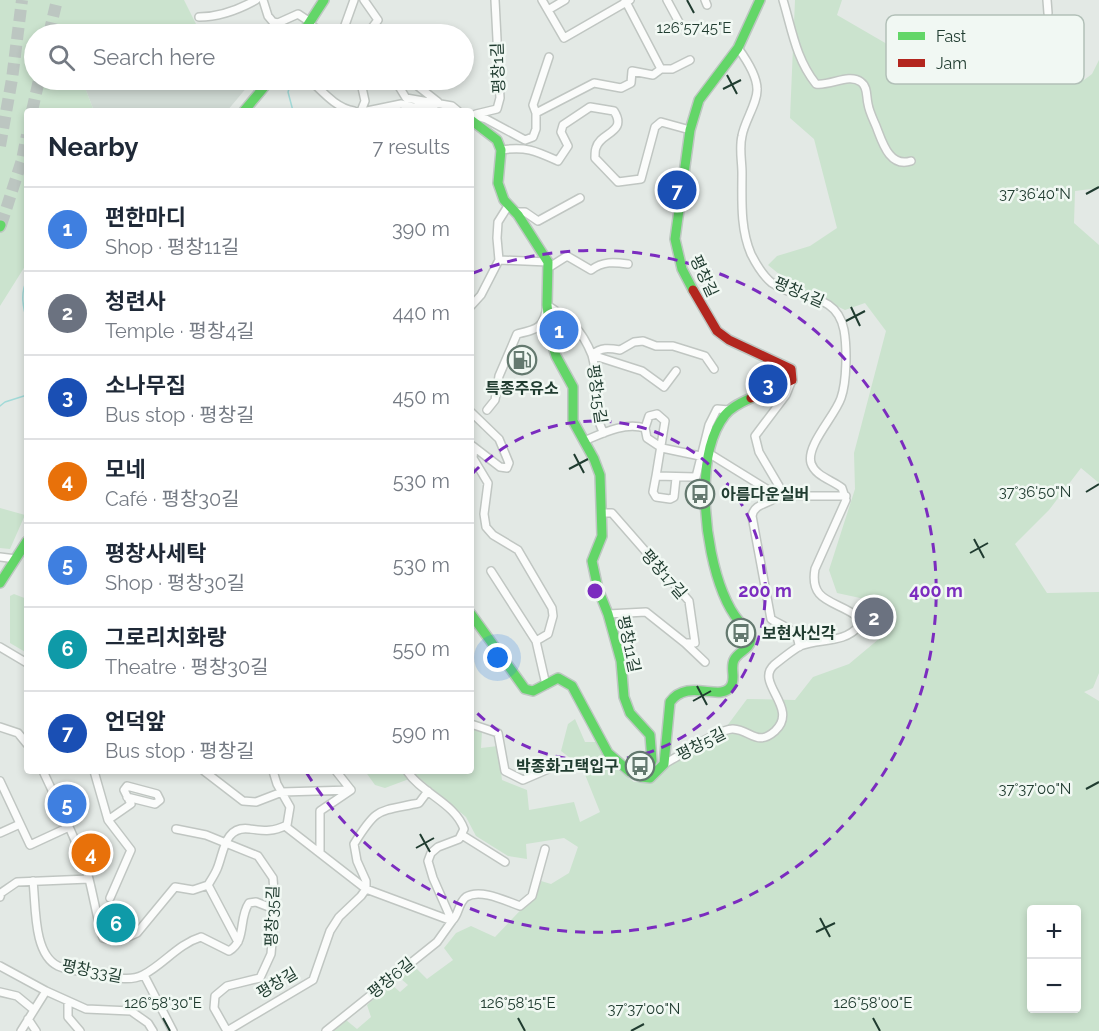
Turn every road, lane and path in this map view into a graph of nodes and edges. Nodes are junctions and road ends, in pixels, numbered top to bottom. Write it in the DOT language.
graph roads {
  1 [pos="256,0"];
  2 [pos="263,0"];
  3 [pos="324,0"];
  4 [pos="354,0"];
  5 [pos="364,0"];
  6 [pos="495,0"];
  7 [pos="542,0"];
  8 [pos="565,0"];
  9 [pos="667,0"];
  10 [pos="760,0"];
  11 [pos="783,0"];
  12 [pos="1047,0"];
  13 [pos="627,1"];
  14 [pos="548,10"];
  15 [pos="1048,13"];
  16 [pos="199,18"];
  17 [pos="309,23"];
  18 [pos="345,24"];
  19 [pos="375,24"];
  20 [pos="681,26"];
  21 [pos="738,48"];
  22 [pos="549,57"];
  23 [pos="690,60"];
  24 [pos="661,69"];
  25 [pos="262,90"];
  26 [pos="320,90"];
  27 [pos="363,90"];
  28 [pos="401,90"];
  29 [pos="422,90"];
  30 [pos="440,104"];
  31 [pos="402,107"];
  32 [pos="247,108"];
  33 [pos="343,108"];
  34 [pos="362,108"];
  35 [pos="454,108"];
  36 [pos="536,113"];
  37 [pos="474,116"];
  38 [pos="474,117"];
  39 [pos="474,119"];
  40 [pos="690,130"];
  41 [pos="501,150"];
  42 [pos="911,161"];
  43 [pos="580,198"];
  44 [pos="511,209"];
  45 [pos="499,260"];
  46 [pos="628,264"];
  47 [pos="548,265"];
  48 [pos="474,303"];
  49 [pos="547,305"];
  50 [pos="592,355"];
  51 [pos="714,369"];
  52 [pos="676,371"];
  53 [pos="792,380"];
  54 [pos="487,410"];
  55 [pos="474,415"];
  56 [pos="645,428"];
  57 [pos="604,433"];
  58 [pos="584,441"];
  59 [pos="474,448"];
  60 [pos="662,448"];
  61 [pos="705,455"];
  62 [pos="474,460"];
  63 [pos="656,476"];
  64 [pos="676,478"];
  65 [pos="778,496"];
  66 [pos="846,496"];
  67 [pos="602,513"];
  68 [pos="24,546"];
  69 [pos="0,557"];
  70 [pos="16,559"];
  71 [pos="491,571"];
  72 [pos="0,583"];
  73 [pos="608,614"];
  74 [pos="474,618"];
  75 [pos="536,641"];
  76 [pos="685,643"];
  77 [pos="0,647"];
  78 [pos="799,647"];
  79 [pos="24,661"];
  80 [pos="705,662"];
  81 [pos="546,685"];
  82 [pos="474,725"];
  83 [pos="0,727"];
  84 [pos="24,740"];
  85 [pos="560,764"];
  86 [pos="664,764"];
  87 [pos="44,774"];
  88 [pos="95,774"];
  89 [pos="208,774"];
  90 [pos="274,774"];
  91 [pos="338,774"];
  92 [pos="410,774"];
  93 [pos="641,777"];
  94 [pos="0,781"];
  95 [pos="351,790"];
  96 [pos="428,790"];
  97 [pos="282,792"];
  98 [pos="128,797"];
  99 [pos="108,820"];
  100 [pos="20,824"];
  101 [pos="285,826"];
  102 [pos="69,827"];
  103 [pos="176,829"];
  104 [pos="0,833"];
  105 [pos="462,835"];
  106 [pos="224,844"];
  107 [pos="545,849"];
  108 [pos="320,853"];
  109 [pos="505,861"];
  110 [pos="89,879"];
  111 [pos="33,881"];
  112 [pos="208,885"];
  113 [pos="366,889"];
  114 [pos="0,894"];
  115 [pos="110,898"];
  116 [pos="274,909"];
  117 [pos="452,921"];
  118 [pos="238,942"];
  119 [pos="0,966"];
  120 [pos="144,975"];
  121 [pos="0,992"];
  122 [pos="46,992"];
  123 [pos="68,1002"];
  124 [pos="34,1010"];
  125 [pos="28,1019"];
  126 [pos="21,1031"];
  127 [pos="36,1031"];
  128 [pos="80,1031"];
  129 [pos="153,1031"];
  130 [pos="173,1031"];
  131 [pos="227,1031"];
  132 [pos="326,1031"];
  1 -- 16 [label="street"];
  2 -- 17 [label="street"];
  3 -- 17 [label="street"];
  4 -- 18 [label="street"];
  5 -- 19 [label="street"];
  6 -- 37 [label="street, 평창1길"];
  7 -- 14 [label="street"];
  8 -- 14 [label="street"];
  9 -- 20 [label="street"];
  10 -- 21 [label="street, 평창길 / 평창길"];
  11 -- 42 [label="street"];
  12 -- 15 [label="street"];
  13 -- 14 [label="street"];
  13 -- 24 [label="street"];
  21 -- 40 [label="street, 평창길 / 평창길"];
  21 -- 66 [label="street, 평창4길"];
  22 -- 36 [label="street"];
  23 -- 24 [label="street"];
  24 -- 36 [label="street"];
  25 -- 32 [label="street"];
  26 -- 33 [label="street"];
  27 -- 34 [label="street"];
  28 -- 30 [label="street"];
  29 -- 30 [label="street"];
  30 -- 31 [label="street"];
  30 -- 35 [label="street"];
  36 -- 38 [label="street"];
  39 -- 41 [label="street"];
  40 -- 41 [label="street"];
  40 -- 53 [label="street, 평창길 / 평창길"];
  41 -- 44 [label="street"];
  43 -- 44 [label="street"];
  44 -- 45 [label="street"];
  44 -- 47 [label="street"];
  45 -- 47 [label="street"];
  45 -- 48 [label="street"];
  46 -- 47 [label="street"];
  47 -- 49 [label="street, 평창11길"];
  49 -- 50 [label="street, 평창15길"];
  49 -- 54 [label="street, 평창11길"];
  49 -- 58 [label="street, 평창11길"];
  50 -- 51 [label="street, 평창15길"];
  50 -- 52 [label="street, 평창15길"];
  50 -- 57 [label="street, 평창15길"];
  53 -- 61 [label="street"];
  53 -- 65 [label="street"];
  55 -- 59 [label="street"];
  56 -- 57 [label="street"];
  56 -- 60 [label="street"];
  56 -- 60 [label="street"];
  57 -- 58 [label="street"];
  58 -- 67 [label="street, 평창11길"];
  60 -- 61 [label="street"];
  60 -- 63 [label="street"];
  61 -- 64 [label="street"];
  61 -- 65 [label="street"];
  61 -- 86 [label="street"];
  62 -- 75 [label="street"];
  63 -- 64 [label="street"];
  63 -- 64 [label="street"];
  65 -- 66 [label="street"];
  65 -- 78 [label="street"];
  66 -- 78 [label="street, 평창5길"];
  67 -- 73 [label="street, 평창11길"];
  67 -- 76 [label="street, 평창17길"];
  68 -- 70 [label="street"];
  69 -- 70 [label="street"];
  70 -- 72 [label="street"];
  71 -- 75 [label="street"];
  73 -- 76 [label="street"];
  73 -- 93 [label="street, 평창11길"];
  74 -- 81 [label="street"];
  75 -- 81 [label="street"];
  76 -- 80 [label="street"];
  77 -- 79 [label="street"];
  78 -- 86 [label="street, 평창5길"];
  81 -- 93 [label="street"];
  82 -- 85 [label="street"];
  83 -- 84 [label="street"];
  86 -- 93 [label="street"];
  87 -- 102 [label="street"];
  88 -- 99 [label="street"];
  89 -- 97 [label="street"];
  90 -- 97 [label="street"];
  91 -- 95 [label="street"];
  92 -- 96 [label="street"];
  94 -- 100 [label="street"];
  95 -- 97 [label="street"];
  95 -- 108 [label="street"];
  96 -- 105 [label="street"];
  96 -- 113 [label="street"];
  97 -- 101 [label="street"];
  98 -- 99 [label="street"];
  99 -- 115 [label="street"];
  100 -- 102 [label="street"];
  100 -- 104 [label="street"];
  101 -- 106 [label="street"];
  101 -- 108 [label="street"];
  102 -- 110 [label="street"];
  103 -- 106 [label="street, 평창35길"];
  105 -- 109 [label="street"];
  105 -- 117 [label="street"];
  106 -- 112 [label="street"];
  106 -- 116 [label="street, 평창35길"];
  107 -- 117 [label="street, 평창6길"];
  108 -- 113 [label="street"];
  110 -- 111 [label="street"];
  110 -- 112 [label="street"];
  111 -- 114 [label="street"];
  111 -- 120 [label="street, 평창33길"];
  112 -- 118 [label="street"];
  113 -- 117 [label="street"];
  113 -- 131 [label="street, 평창길 / 평창길"];
  116 -- 118 [label="street"];
  116 -- 131 [label="street, 평창35길"];
  117 -- 132 [label="street, 평창6길"];
  118 -- 120 [label="street, 평창33길"];
  119 -- 122 [label="street"];
  120 -- 130 [label="street"];
  121 -- 124 [label="street"];
  122 -- 123 [label="street"];
  122 -- 124 [label="street"];
  123 -- 128 [label="street"];
  123 -- 129 [label="street"];
  124 -- 125 [label="street"];
  125 -- 126 [label="street"];
  125 -- 127 [label="street"];
}
